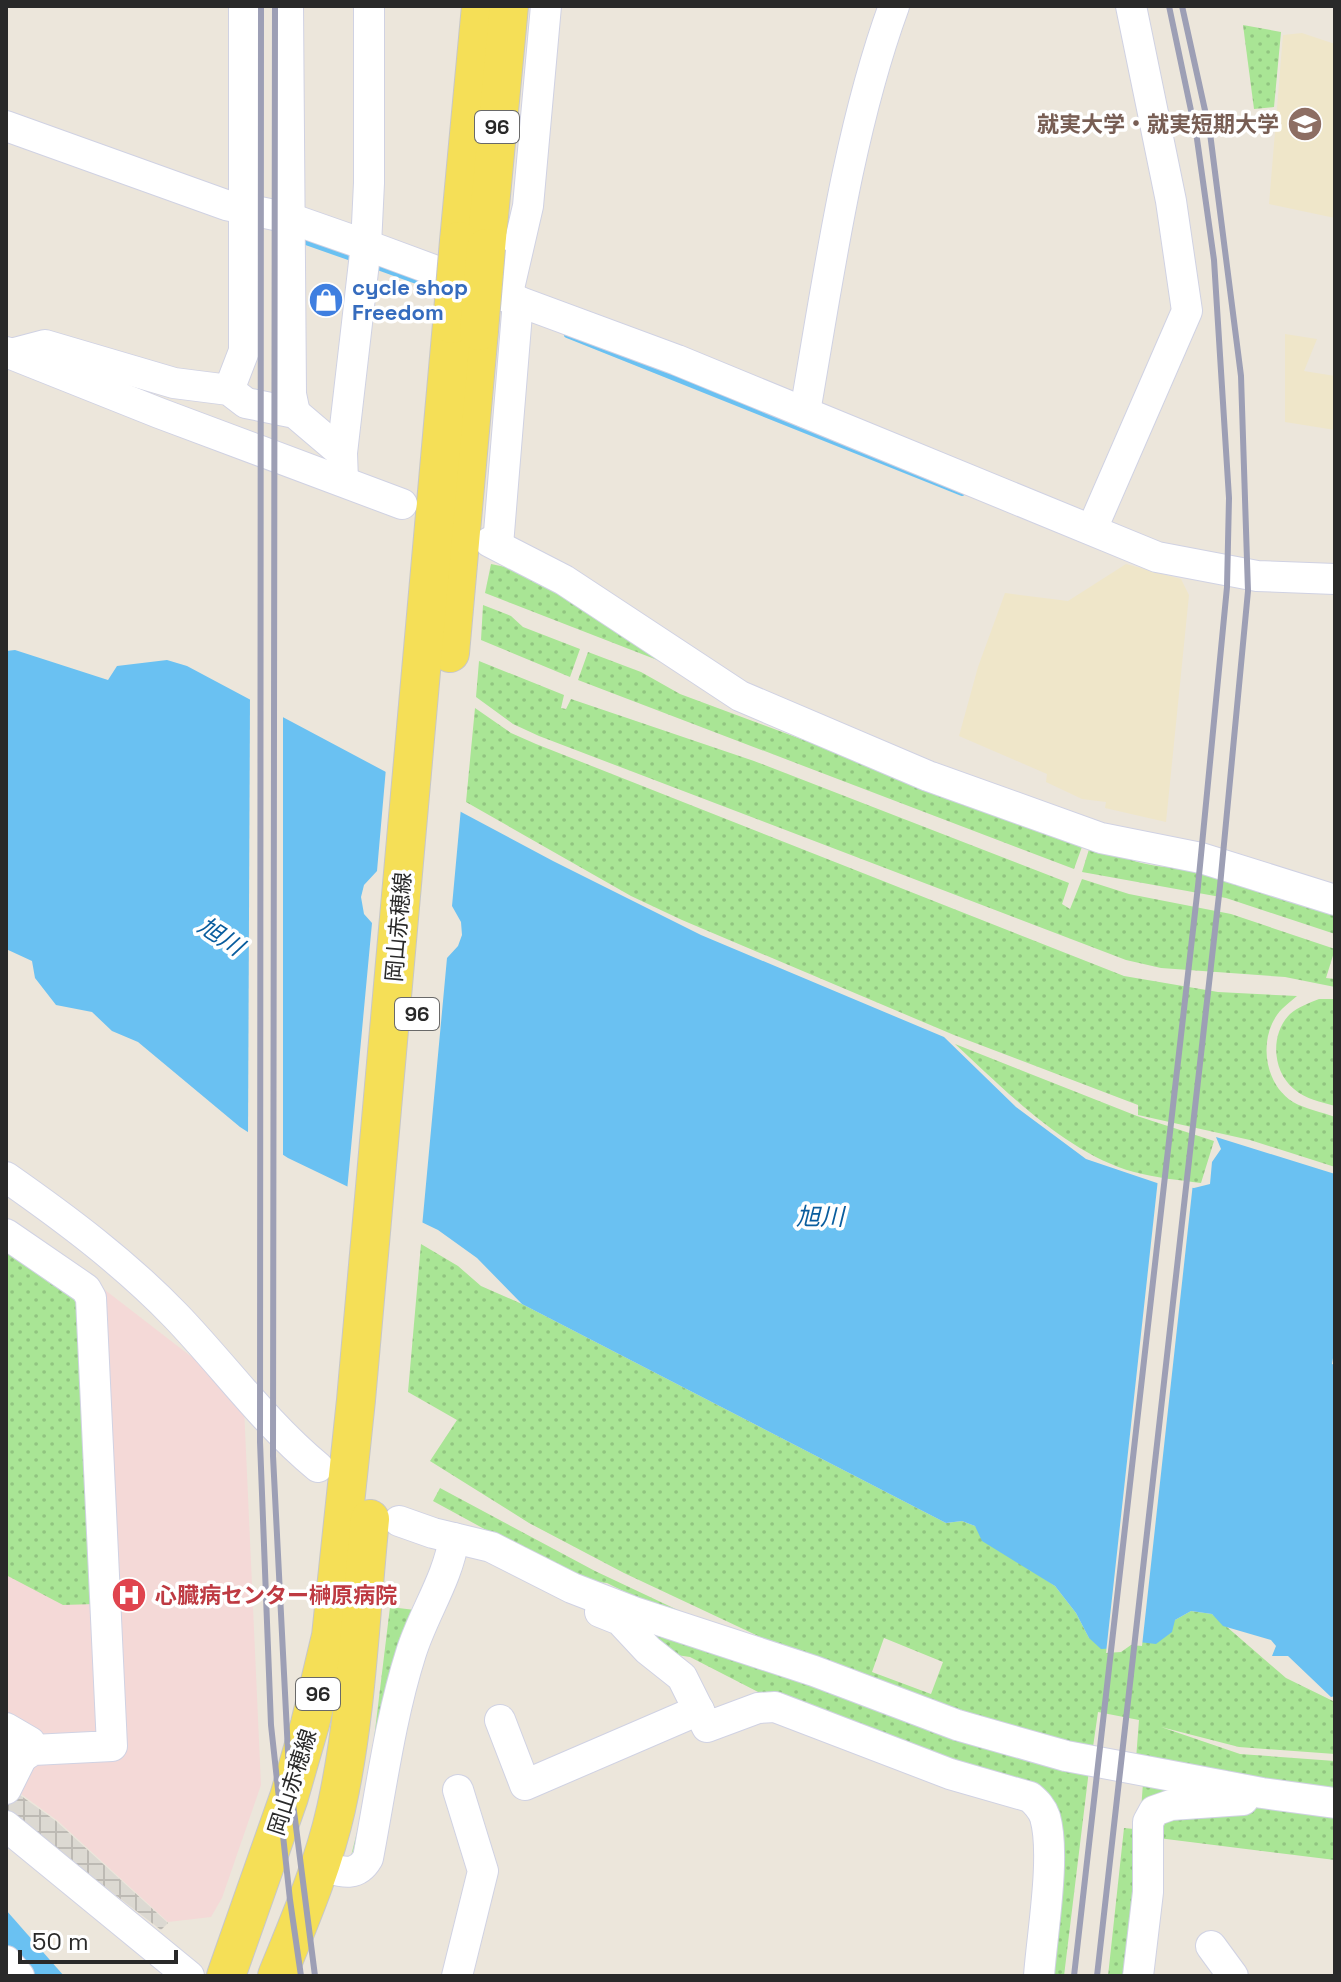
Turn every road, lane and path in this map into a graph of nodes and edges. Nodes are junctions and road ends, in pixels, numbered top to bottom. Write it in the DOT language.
graph roads {
  1 [pos="244,6"];
  2 [pos="288,6"];
  3 [pos="369,6"];
  4 [pos="481,6"];
  5 [pos="509,6"];
  6 [pos="546,6"];
  7 [pos="894,6"];
  8 [pos="1131,6"];
  9 [pos="6,126"];
  10 [pos="244,217"];
  11 [pos="289,232"];
  12 [pos="473,244"];
  13 [pos="364,258"];
  14 [pos="515,308"];
  15 [pos="8,353"];
  16 [pos="229,390"];
  17 [pos="805,412"];
  18 [pos="295,413"];
  19 [pos="342,467"];
  20 [pos="402,504"];
  21 [pos="1092,529"];
  22 [pos="1335,579"];
  23 [pos="1335,900"];
  24 [pos="6,1177"];
  25 [pos="6,1234"];
  26 [pos="368,1408"];
  27 [pos="318,1467"];
  28 [pos="399,1521"];
  29 [pos="454,1538"];
  30 [pos="566,1585"];
  31 [pos="699,1710"];
  32 [pos="500,1720"];
  33 [pos="6,1728"];
  34 [pos="20,1755"];
  35 [pos="6,1789"];
  36 [pos="458,1790"];
  37 [pos="1275,1795"];
  38 [pos="1335,1803"];
  39 [pos="6,1826"];
  40 [pos="320,1866"];
  41 [pos="1211,1946"];
  42 [pos="6,1961"];
  43 [pos="19,1976"];
  44 [pos="189,1976"];
  45 [pos="226,1976"];
  46 [pos="277,1976"];
  47 [pos="457,1976"];
  48 [pos="1039,1976"];
  49 [pos="1138,1976"];
  50 [pos="1233,1976"];
  1 -- 10 [label="street"];
  2 -- 11 [label="street"];
  3 -- 13 [label="street"];
  4 -- 12 [label="main road, 岡山赤穂線 / 96"];
  5 -- 12 [label="main road, 岡山赤穂線 / 96"];
  6 -- 14 [label="street"];
  7 -- 17 [label="street"];
  8 -- 21 [label="street"];
  9 -- 10 [label="street"];
  10 -- 11 [label="street"];
  10 -- 16 [label="street"];
  11 -- 13 [label="street"];
  11 -- 18 [label="street"];
  12 -- 26 [label="main road, 岡山赤穂線 / 96, bridge"];
  13 -- 14 [label="street"];
  13 -- 19 [label="street"];
  14 -- 17 [label="street"];
  14 -- 23 [label="street"];
  15 -- 16 [label="street"];
  15 -- 19 [label="street"];
  16 -- 18 [label="street"];
  17 -- 21 [label="street"];
  18 -- 19 [label="street"];
  19 -- 20 [label="street"];
  21 -- 22 [label="street"];
  24 -- 27 [label="street"];
  25 -- 34 [label="street"];
  26 -- 40 [label="main road, 岡山赤穂線 / 96"];
  26 -- 45 [label="main road, 岡山赤穂線 / 96"];
  28 -- 29 [label="street"];
  29 -- 30 [label="street"];
  29 -- 40 [label="street"];
  30 -- 31 [label="street"];
  30 -- 37 [label="street"];
  31 -- 32 [label="street"];
  31 -- 48 [label="street"];
  33 -- 34 [label="street"];
  34 -- 35 [label="street"];
  36 -- 47 [label="street"];
  37 -- 38 [label="street"];
  37 -- 49 [label="street"];
  39 -- 44 [label="street"];
  40 -- 46 [label="main road, 岡山赤穂線 / 96"];
  41 -- 50 [label="street"];
  42 -- 43 [label="street"];
}
